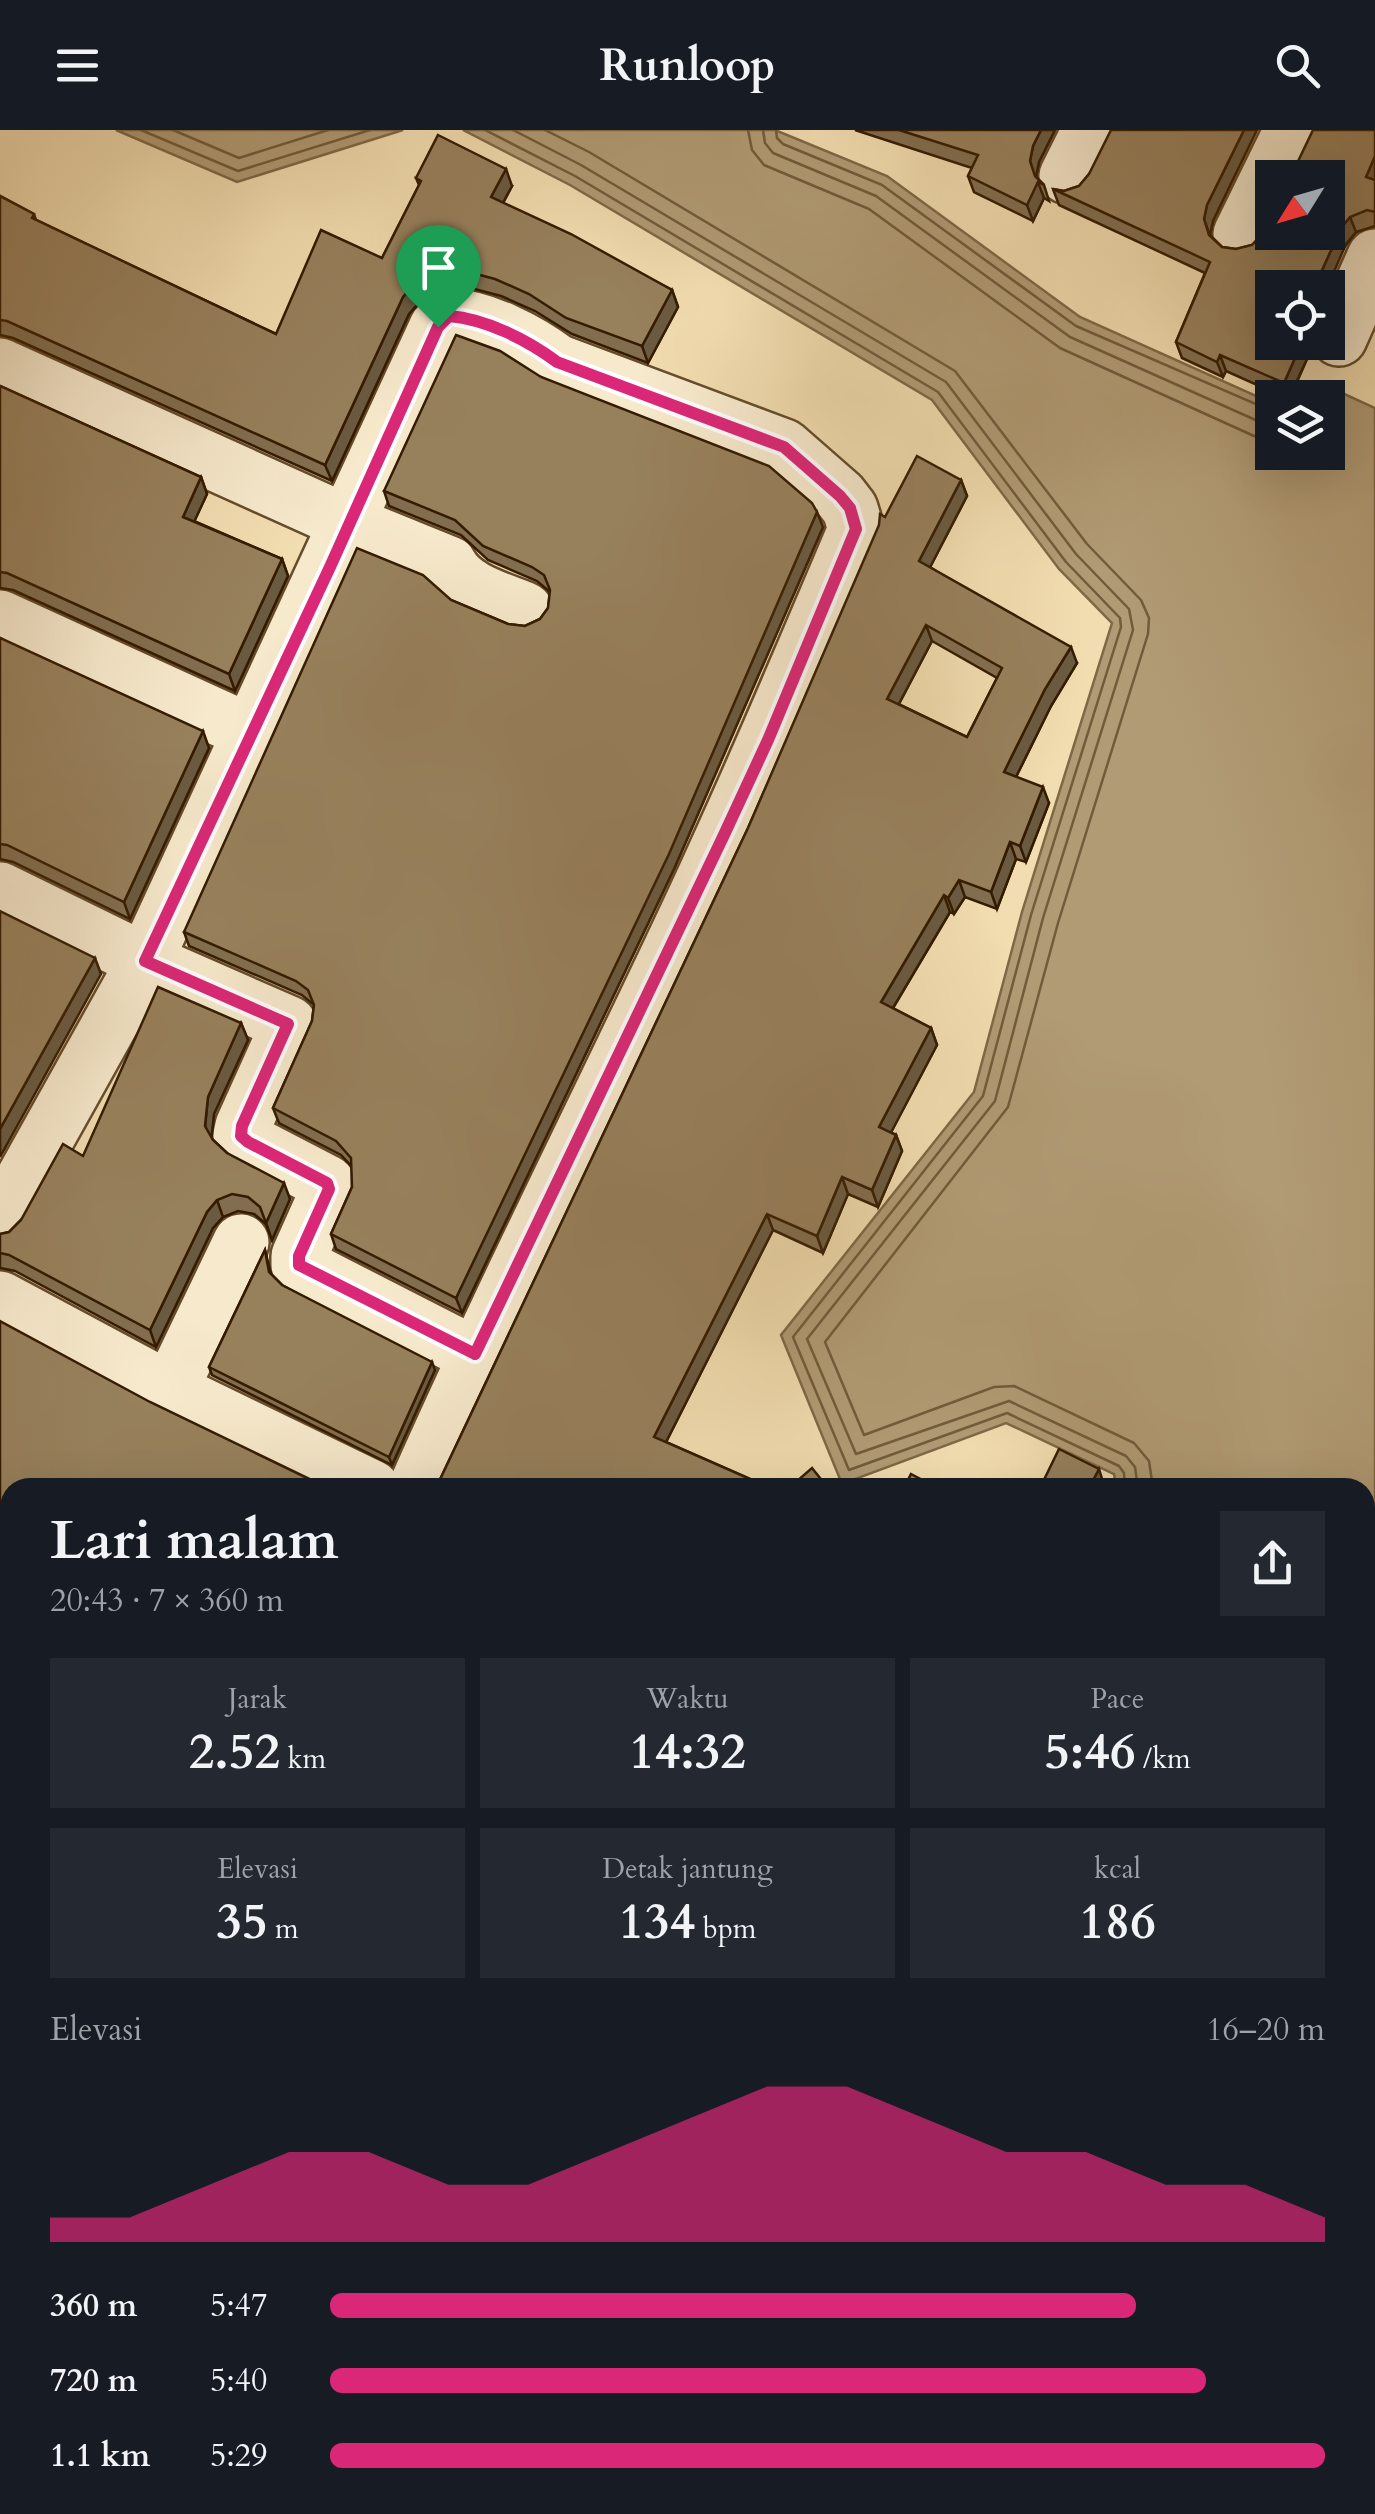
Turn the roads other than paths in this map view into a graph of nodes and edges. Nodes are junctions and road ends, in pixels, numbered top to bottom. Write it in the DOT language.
graph roads {
  1 [pos="1292,130"];
  2 [pos="1241,234"];
  3 [pos="1375,257"];
  4 [pos="1345,324"];
  5 [pos="0,366"];
  6 [pos="348,523"];
  7 [pos="525,610"];
  8 [pos="0,618"];
  9 [pos="250,732"];
  10 [pos="0,890"];
  11 [pos="145,961"];
  12 [pos="0,1222"];
  13 [pos="241,1242"];
  14 [pos="1,1302"];
  15 [pos="475,1354"];
  16 [pos="170,1390"];
  17 [pos="351,1478"];
  18 [pos="420,1478"];
  1 -- 2 [label="street"];
  3 -- 4 [label="street"];
  5 -- 6 [label="street"];
  6 -- 7 [label="street"];
  6 -- 9 [label="street"];
  6 -- 15 [label="street"];
  8 -- 9 [label="street"];
  9 -- 11 [label="street"];
  10 -- 11 [label="street"];
  11 -- 12 [label="street"];
  11 -- 15 [label="street"];
  13 -- 16 [label="street"];
  14 -- 16 [label="street"];
  15 -- 18 [label="street"];
  16 -- 17 [label="street"];
}
